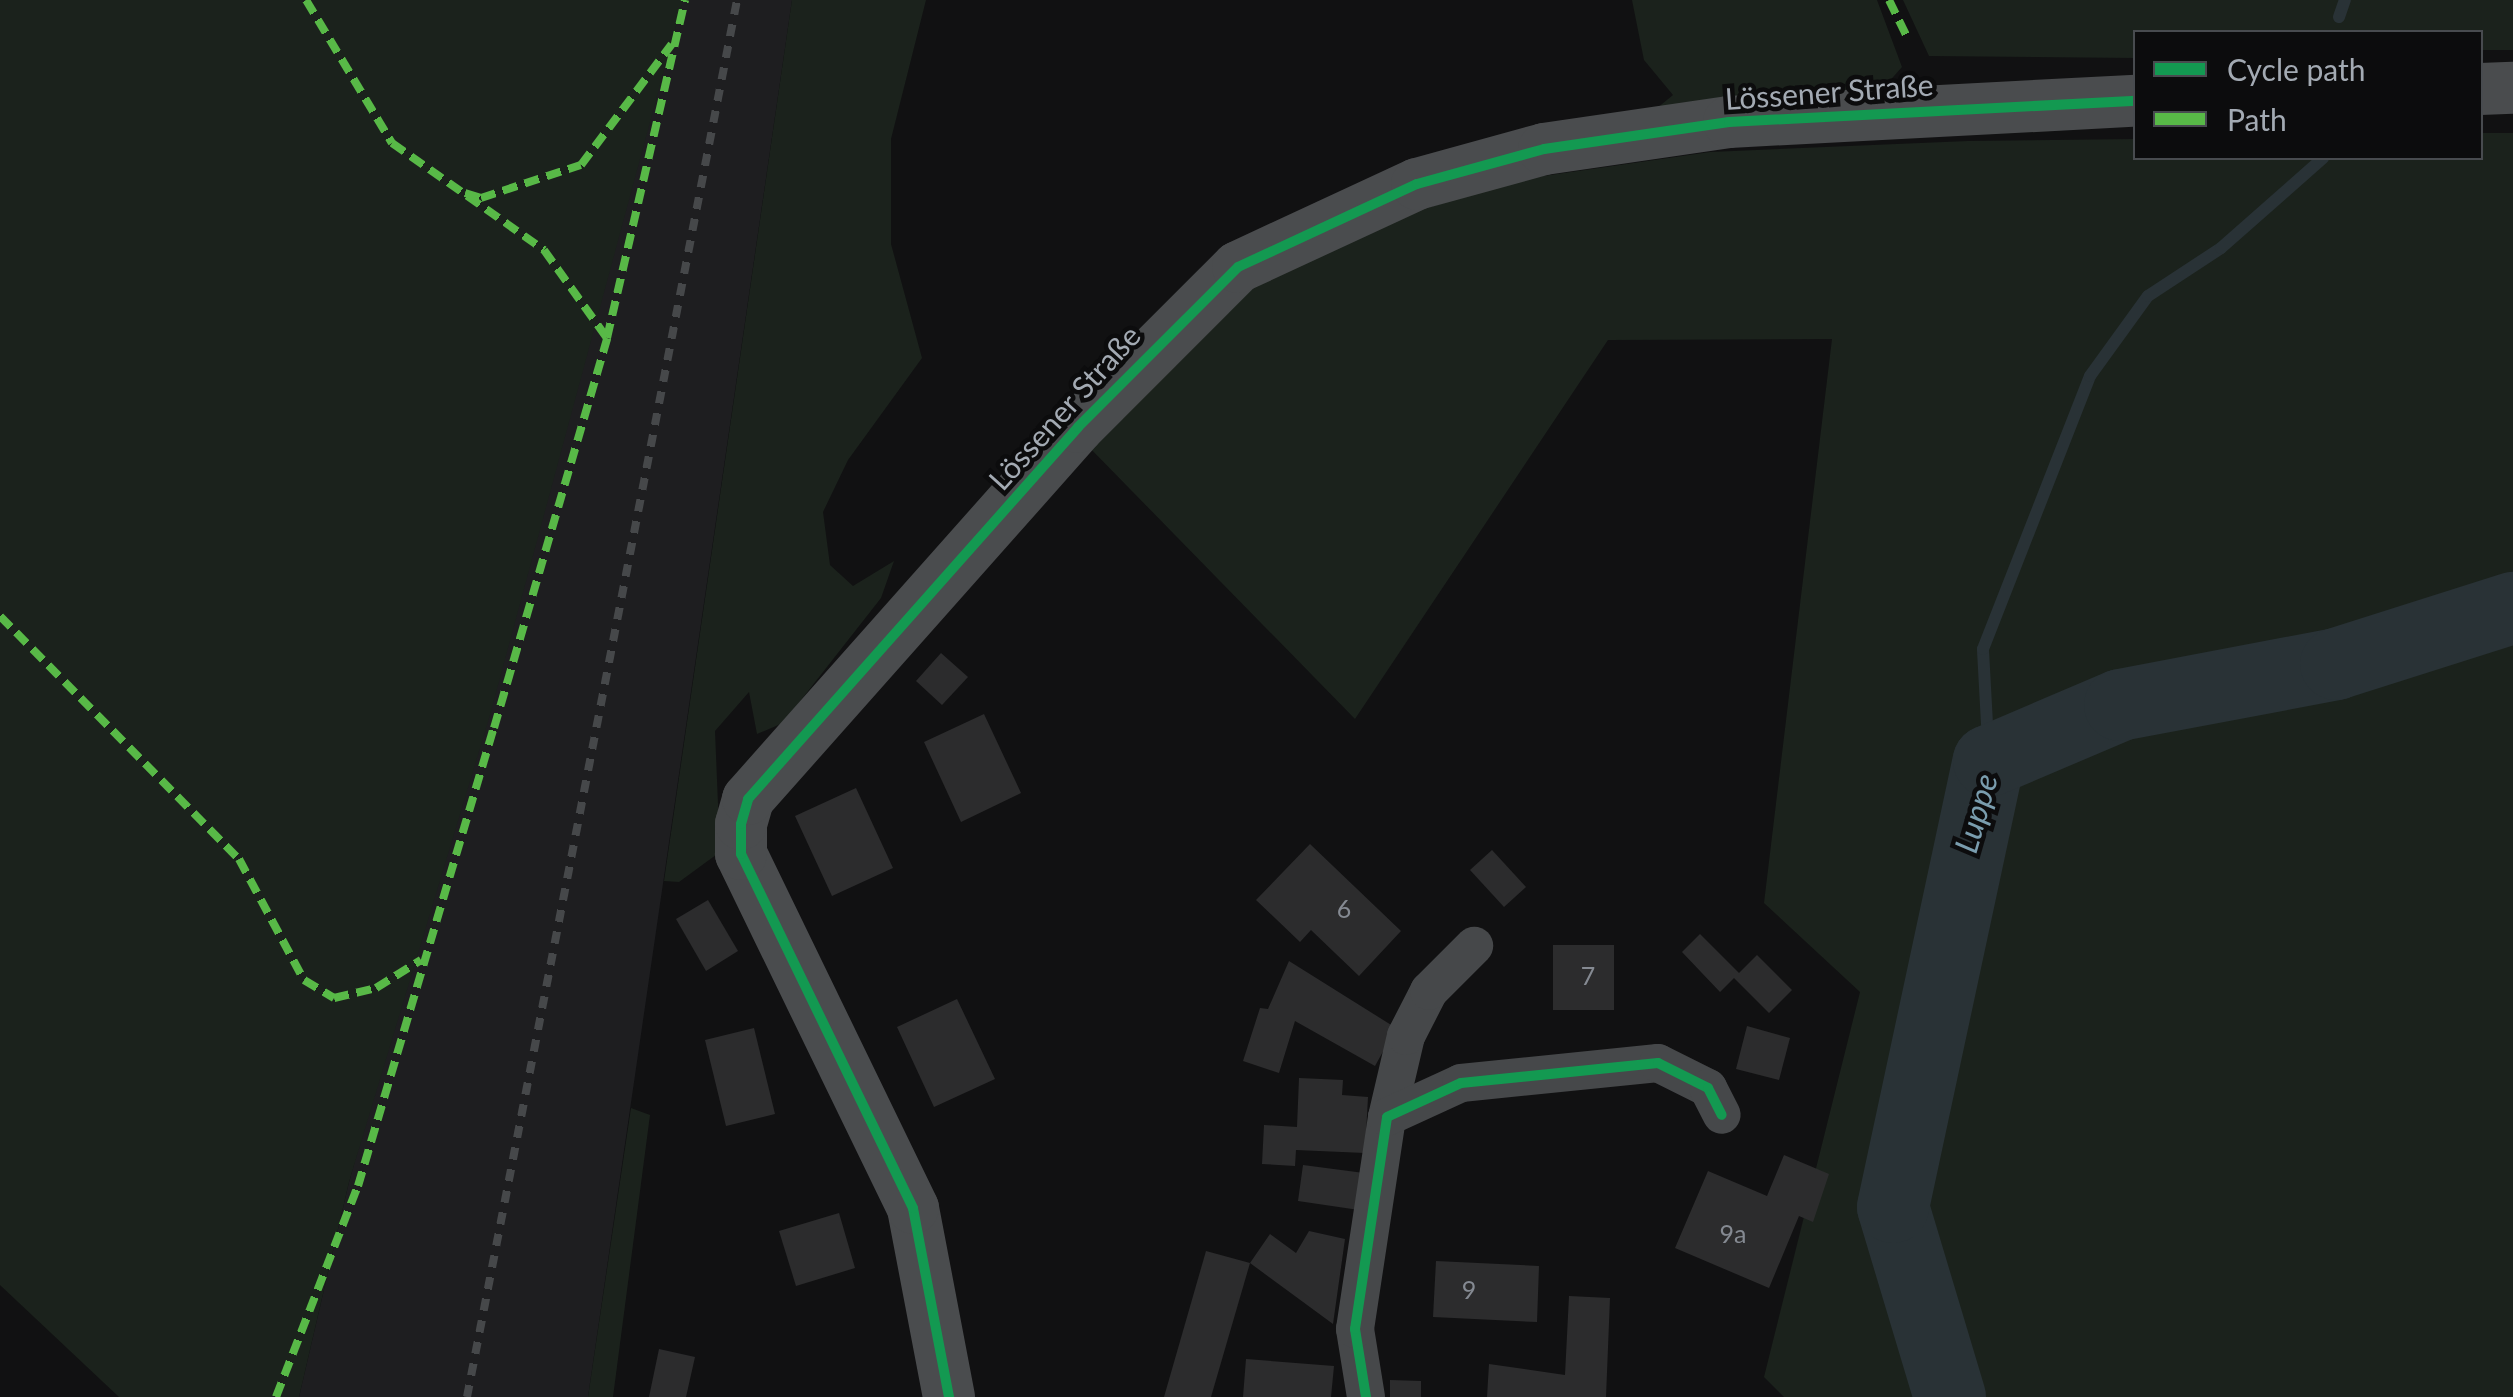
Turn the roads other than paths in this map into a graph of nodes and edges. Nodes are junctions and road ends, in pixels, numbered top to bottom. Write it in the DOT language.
graph roads {
  1 [pos="2513,88"];
  2 [pos="2483,89"];
  3 [pos="2133,101"];
  4 [pos="1474,946"];
  5 [pos="1722,1116"];
  6 [pos="1387,1117"];
  7 [pos="949,1397"];
  8 [pos="1366,1397"];
  1 -- 2 [label="street"];
  3 -- 7 [label="street, Lössener Straße"];
  4 -- 6 [label="street"];
  5 -- 6 [label="street"];
  6 -- 8 [label="street"];
}
